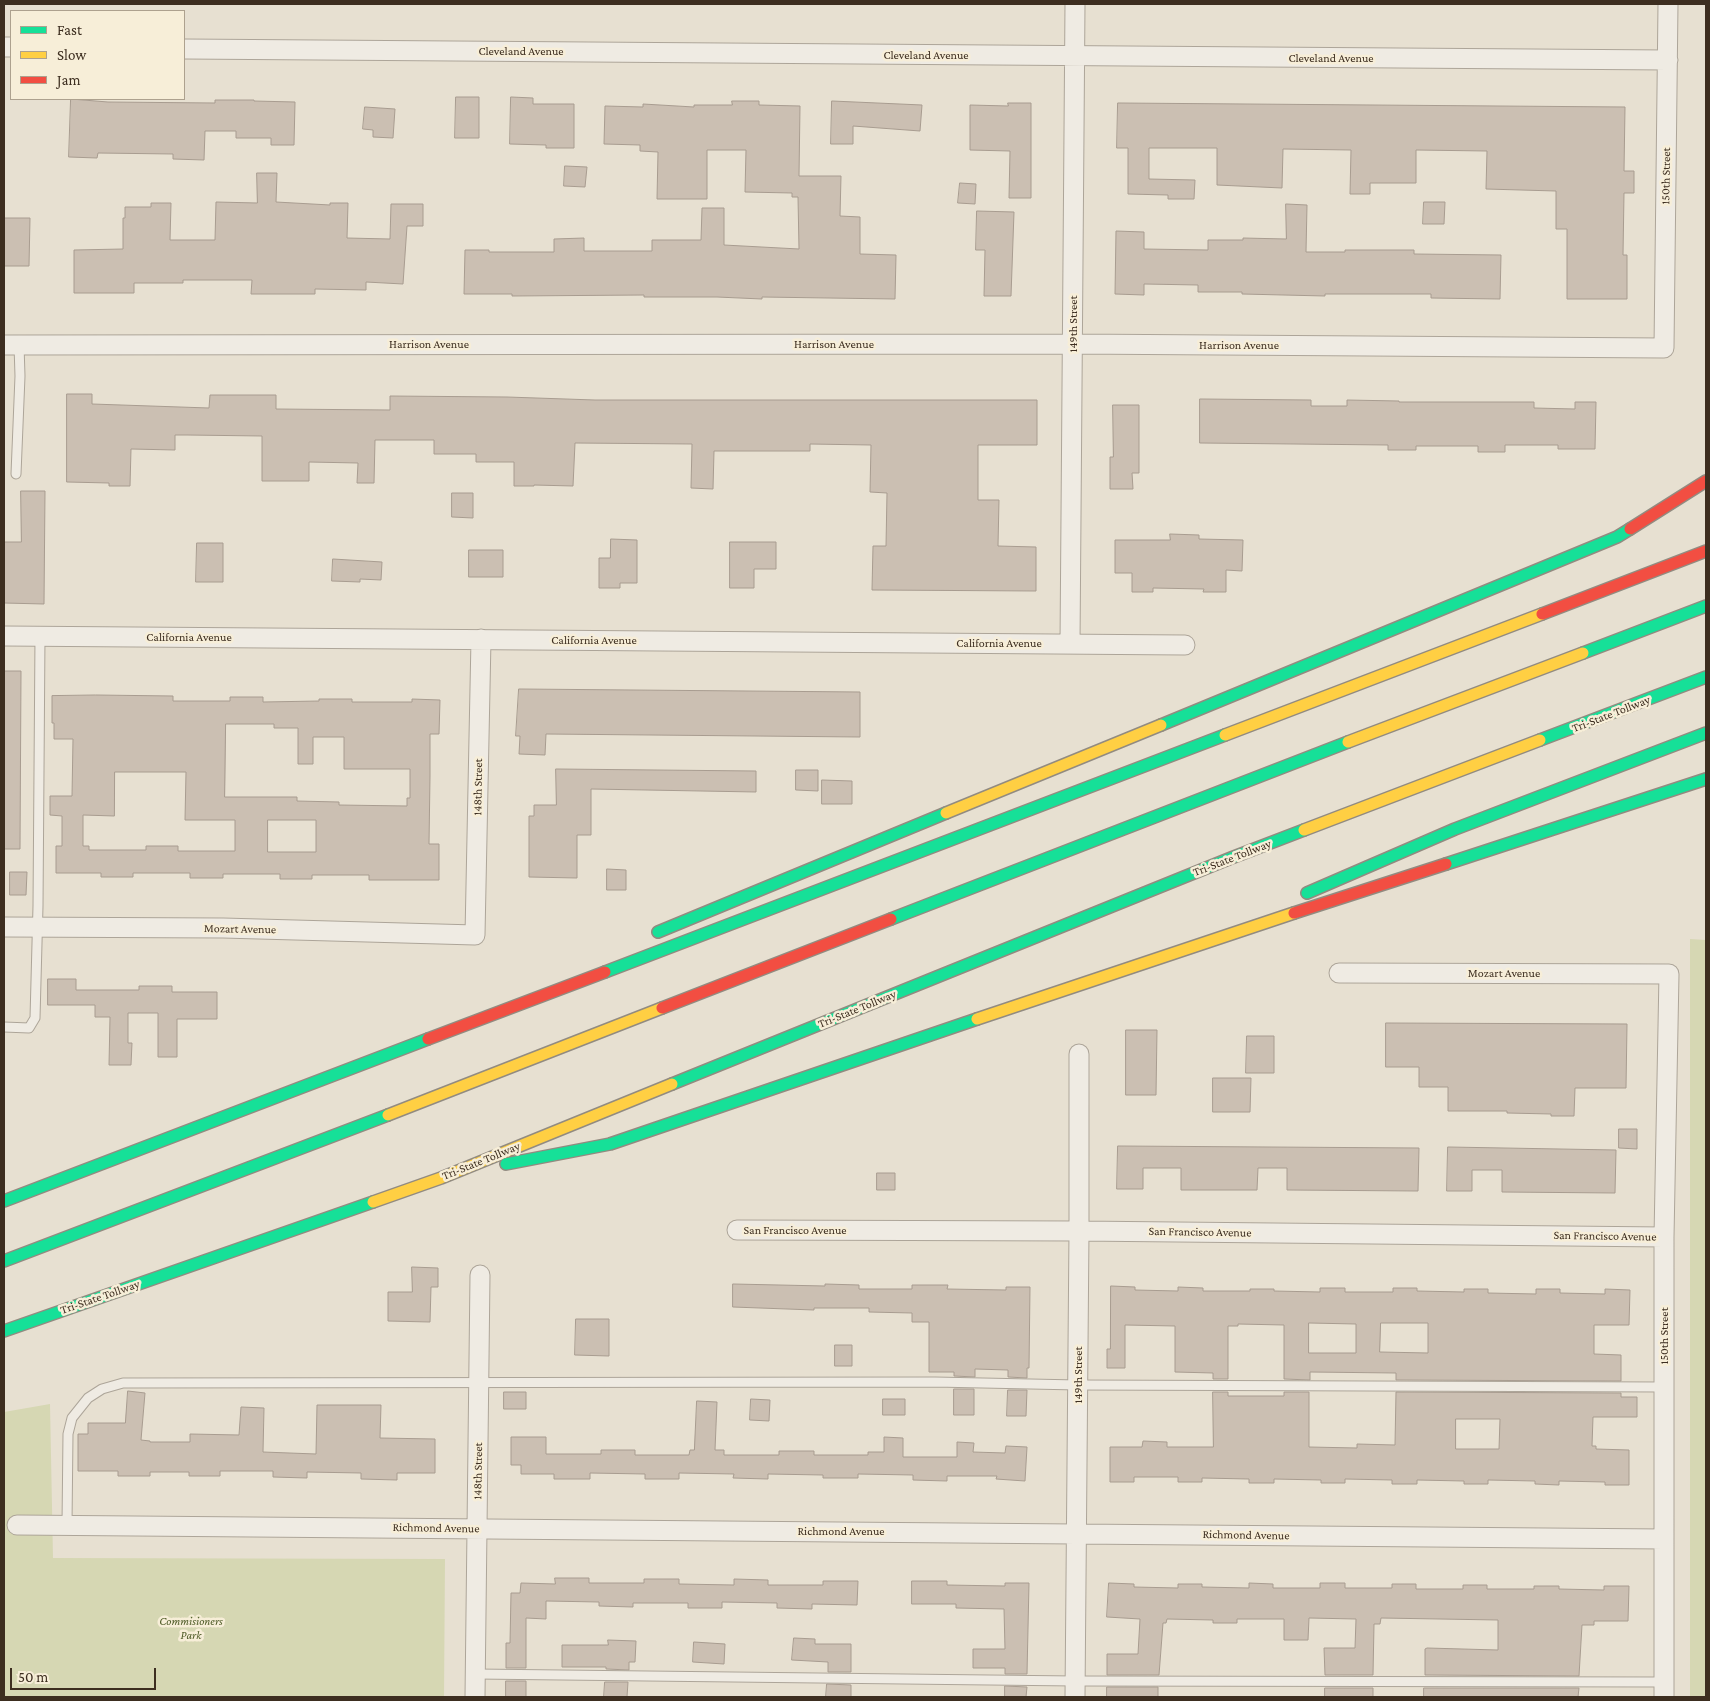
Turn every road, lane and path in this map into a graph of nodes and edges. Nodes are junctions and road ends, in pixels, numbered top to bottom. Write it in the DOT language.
graph roads {
  1 [pos="1075,4"];
  2 [pos="1668,4"];
  3 [pos="185,49"];
  4 [pos="1074,56"];
  5 [pos="1668,60"];
  6 [pos="1072,344"];
  7 [pos="11,345"];
  8 [pos="1664,348"];
  9 [pos="16,474"];
  10 [pos="1706,481"];
  11 [pos="1706,551"];
  12 [pos="1706,606"];
  13 [pos="4,636"];
  14 [pos="40,636"];
  15 [pos="481,639"];
  16 [pos="1070,644"];
  17 [pos="1185,645"];
  18 [pos="1706,677"];
  19 [pos="1706,733"];
  20 [pos="1706,779"];
  21 [pos="1300,896"];
  22 [pos="1282,905"];
  23 [pos="4,927"];
  24 [pos="38,927"];
  25 [pos="475,935"];
  26 [pos="648,936"];
  27 [pos="1210,940"];
  28 [pos="589,966"];
  29 [pos="1339,973"];
  30 [pos="1669,974"];
  31 [pos="543,995"];
  32 [pos="4,1027"];
  33 [pos="1079,1054"];
  34 [pos="441,1178"];
  35 [pos="4,1202"];
  36 [pos="737,1230"];
  37 [pos="1079,1231"];
  38 [pos="1664,1237"];
  39 [pos="4,1261"];
  40 [pos="480,1275"];
  41 [pos="4,1331"];
  42 [pos="479,1384"];
  43 [pos="1078,1385"];
  44 [pos="1664,1387"];
  45 [pos="17,1524"];
  46 [pos="67,1524"];
  47 [pos="477,1528"];
  48 [pos="1076,1533"];
  49 [pos="1664,1539"];
  50 [pos="476,1674"];
  51 [pos="1075,1689"];
  52 [pos="1664,1690"];
  53 [pos="475,1697"];
  1 -- 4 [label="street, 149th Street"];
  2 -- 5 [label="street, 150th Street"];
  3 -- 4 [label="street, Cleveland Avenue"];
  4 -- 5 [label="street, Cleveland Avenue"];
  4 -- 6 [label="street, 149th Street"];
  5 -- 8 [label="street, 150th Street"];
  6 -- 7 [label="street, Harrison Avenue"];
  6 -- 8 [label="street, Harrison Avenue"];
  6 -- 16 [label="street, 149th Street"];
  7 -- 9 [label="lane"];
  10 -- 26 [label="highway"];
  11 -- 31 [label="highway"];
  12 -- 39 [label="highway"];
  13 -- 14 [label="street, California Avenue"];
  14 -- 15 [label="street, California Avenue"];
  14 -- 24 [label="lane"];
  15 -- 16 [label="street, California Avenue"];
  15 -- 25 [label="street, 148th Street"];
  16 -- 17 [label="street, California Avenue"];
  18 -- 34 [label="highway, Tri-State Tollway"];
  19 -- 21 [label="highway"];
  20 -- 27 [label="highway"];
  22 -- 27 [label="highway"];
  23 -- 24 [label="street, Mozart Avenue"];
  24 -- 25 [label="street, Mozart Avenue"];
  24 -- 32 [label="lane"];
  27 -- 34 [label="highway"];
  28 -- 31 [label="highway"];
  29 -- 30 [label="street, Mozart Avenue"];
  30 -- 38 [label="street, 150th Street"];
  31 -- 35 [label="highway"];
  33 -- 37 [label="street, 149th Street"];
  34 -- 41 [label="highway, Tri-State Tollway"];
  36 -- 37 [label="street, San Francisco Avenue"];
  37 -- 38 [label="street, San Francisco Avenue"];
  37 -- 43 [label="street, 149th Street"];
  38 -- 44 [label="street, 150th Street"];
  40 -- 42 [label="street, 148th Street"];
  42 -- 43 [label="lane"];
  42 -- 46 [label="lane"];
  42 -- 47 [label="street, 148th Street"];
  43 -- 44 [label="lane"];
  43 -- 48 [label="street, 149th Street"];
  44 -- 49 [label="street, 150th Street"];
  45 -- 46 [label="street, Richmond Avenue"];
  46 -- 47 [label="street, Richmond Avenue"];
  47 -- 48 [label="street, Richmond Avenue"];
  47 -- 50 [label="street, 148th Street"];
  48 -- 49 [label="street, Richmond Avenue"];
  48 -- 51 [label="street, 149th Street"];
  49 -- 52 [label="street, 150th Street"];
  50 -- 51 [label="lane"];
  50 -- 53 [label="street, 148th Street"];
  51 -- 52 [label="lane"];
}
